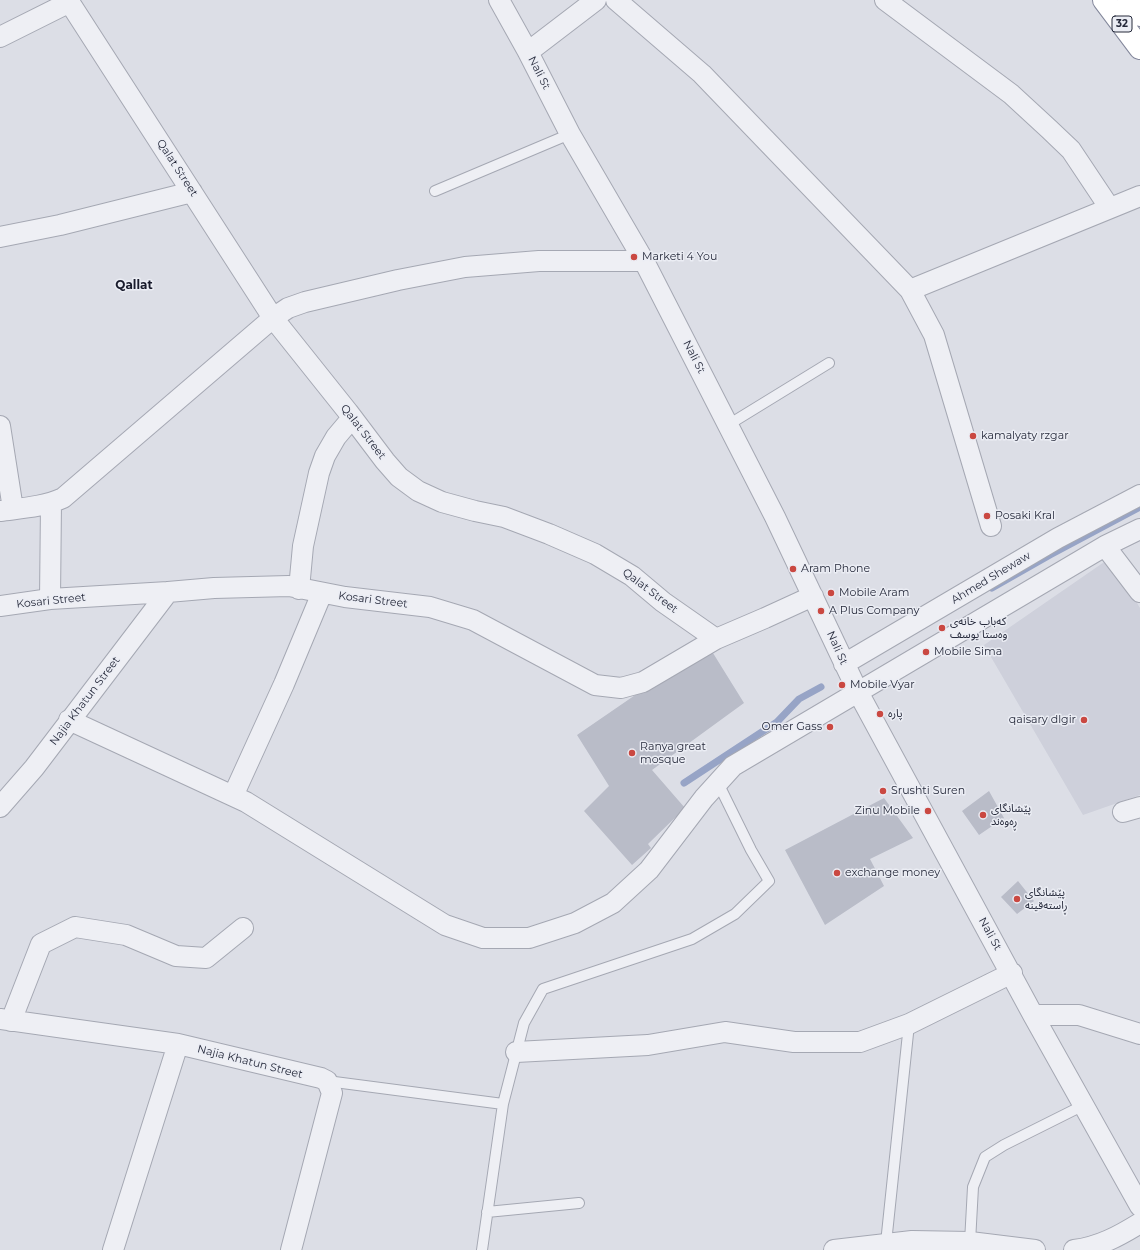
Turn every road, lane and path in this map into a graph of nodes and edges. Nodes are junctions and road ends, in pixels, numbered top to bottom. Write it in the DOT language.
graph roads {
  1 [pos="499,0"];
  2 [pos="596,0"];
  3 [pos="616,0"];
  4 [pos="885,0"];
  5 [pos="1104,0"];
  6 [pos="1129,0"];
  7 [pos="69,1"];
  8 [pos="1140,15"];
  9 [pos="0,37"];
  10 [pos="1140,48"];
  11 [pos="528,52"];
  12 [pos="570,134"];
  13 [pos="435,190"];
  14 [pos="192,192"];
  15 [pos="1140,196"];
  16 [pos="1109,207"];
  17 [pos="0,237"];
  18 [pos="644,261"];
  19 [pos="910,290"];
  20 [pos="273,318"];
  21 [pos="829,363"];
  22 [pos="352,418"];
  23 [pos="728,425"];
  24 [pos="0,426"];
  25 [pos="1140,495"];
  26 [pos="51,503"];
  27 [pos="7,510"];
  28 [pos="991,526"];
  29 [pos="1140,529"];
  30 [pos="1105,546"];
  31 [pos="298,589"];
  32 [pos="168,592"];
  33 [pos="1140,592"];
  34 [pos="322,593"];
  35 [pos="813,596"];
  36 [pos="50,599"];
  37 [pos="0,606"];
  38 [pos="716,639"];
  39 [pos="844,664"];
  40 [pos="858,692"];
  41 [pos="69,720"];
  42 [pos="718,783"];
  43 [pos="233,796"];
  44 [pos="0,807"];
  45 [pos="243,928"];
  46 [pos="1012,973"];
  47 [pos="1033,1015"];
  48 [pos="6,1020"];
  49 [pos="909,1024"];
  50 [pos="1140,1034"];
  51 [pos="178,1044"];
  52 [pos="516,1052"];
  53 [pos="327,1081"];
  54 [pos="503,1104"];
  55 [pos="1084,1104"];
  56 [pos="578,1203"];
  57 [pos="1140,1206"];
  58 [pos="487,1212"];
  59 [pos="1140,1223"];
  60 [pos="970,1242"];
  61 [pos="886,1243"];
  62 [pos="113,1250"];
  63 [pos="291,1250"];
  64 [pos="482,1250"];
  65 [pos="834,1250"];
  66 [pos="1035,1250"];
  67 [pos="1074,1250"];
  1 -- 11 [label="street, Nali St"];
  2 -- 11 [label="street"];
  3 -- 19 [label="street"];
  4 -- 16 [label="street"];
  5 -- 10 [label="highway, 32"];
  6 -- 8 [label="highway, 32"];
  7 -- 9 [label="street"];
  7 -- 14 [label="street, Qalat Street"];
  11 -- 12 [label="street, Nali St"];
  12 -- 13 [label="lane"];
  12 -- 18 [label="street, Nali St"];
  14 -- 17 [label="street"];
  14 -- 20 [label="street, Qalat Street"];
  15 -- 16 [label="street"];
  16 -- 19 [label="street"];
  18 -- 20 [label="street"];
  18 -- 23 [label="street, Nali St"];
  19 -- 28 [label="street"];
  20 -- 22 [label="street, Qalat Street"];
  20 -- 26 [label="street"];
  21 -- 23 [label="lane"];
  22 -- 31 [label="street"];
  22 -- 38 [label="street, Qalat Street"];
  23 -- 35 [label="street, Nali St"];
  24 -- 27 [label="street"];
  25 -- 39 [label="street, Ahmed Shewaw"];
  26 -- 27 [label="street"];
  26 -- 36 [label="street"];
  29 -- 30 [label="street"];
  30 -- 33 [label="street"];
  30 -- 40 [label="street"];
  31 -- 32 [label="street, Kosari Street"];
  31 -- 34 [label="street, Kosari Street"];
  32 -- 36 [label="street, Kosari Street"];
  32 -- 41 [label="street, Najia Khatun Street"];
  34 -- 38 [label="street, Kosari Street"];
  34 -- 43 [label="street"];
  35 -- 38 [label="street"];
  35 -- 39 [label="street, Nali St"];
  36 -- 37 [label="street, Kosari Street"];
  39 -- 40 [label="street, Nali St"];
  40 -- 42 [label="street"];
  40 -- 46 [label="street, Nali St"];
  41 -- 43 [label="street"];
  41 -- 44 [label="street, Najia Khatun Street"];
  42 -- 43 [label="street"];
  42 -- 52 [label="lane"];
  45 -- 48 [label="street"];
  46 -- 47 [label="street, Nali St"];
  46 -- 49 [label="street"];
  47 -- 50 [label="street"];
  47 -- 55 [label="street, Nali St"];
  48 -- 51 [label="street, Najia Khatun Street"];
  49 -- 52 [label="street"];
  49 -- 61 [label="lane"];
  51 -- 53 [label="street, Najia Khatun Street"];
  51 -- 62 [label="street"];
  52 -- 54 [label="lane"];
  53 -- 54 [label="lane"];
  53 -- 63 [label="street"];
  54 -- 58 [label="lane"];
  55 -- 57 [label="street, Nali St"];
  55 -- 60 [label="lane"];
  56 -- 58 [label="lane"];
  58 -- 64 [label="lane"];
  59 -- 67 [label="street"];
  60 -- 61 [label="street"];
  60 -- 66 [label="street"];
  61 -- 65 [label="street"];
}
